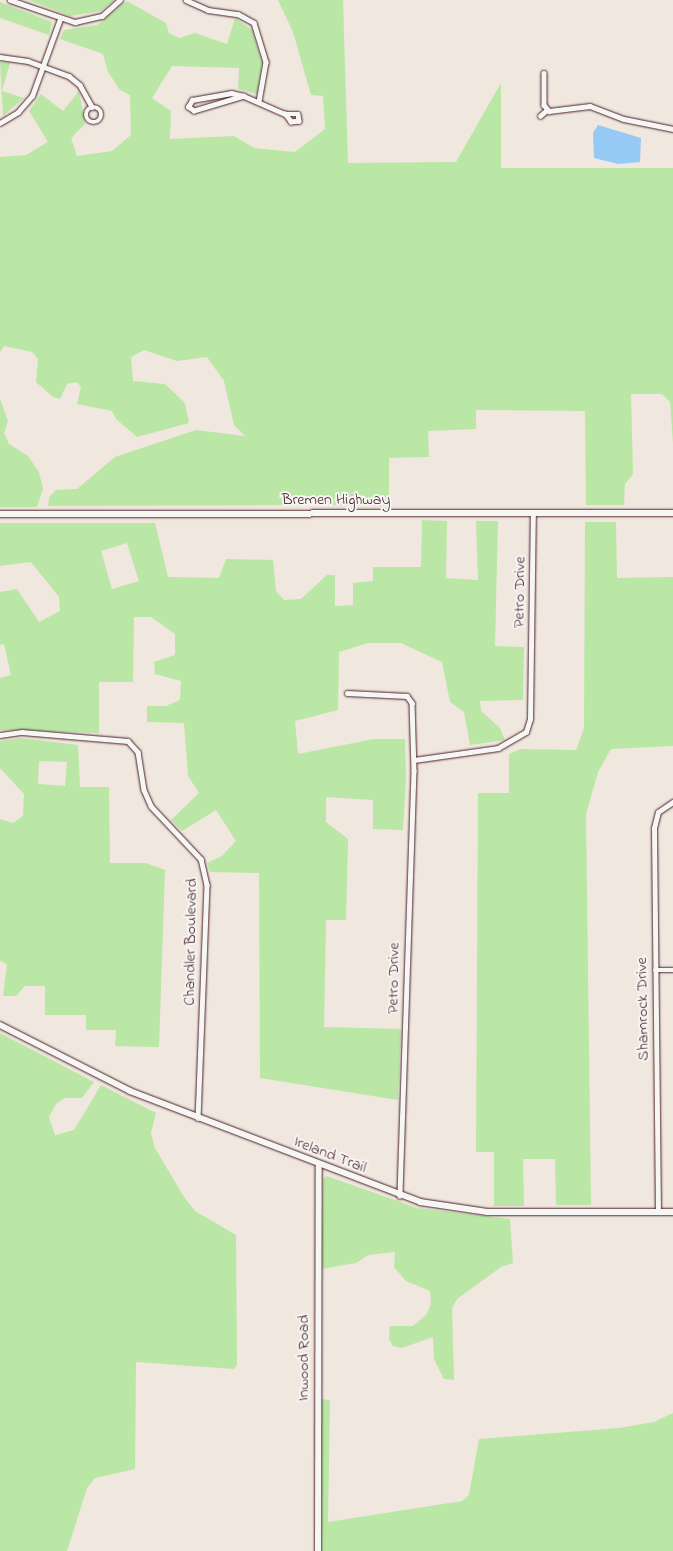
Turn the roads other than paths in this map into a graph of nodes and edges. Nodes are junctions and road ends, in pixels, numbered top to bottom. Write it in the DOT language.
graph roads {
  1 [pos="10,0"];
  2 [pos="120,0"];
  3 [pos="186,0"];
  4 [pos="60,19"];
  5 [pos="0,57"];
  6 [pos="45,67"];
  7 [pos="544,73"];
  8 [pos="244,96"];
  9 [pos="259,102"];
  10 [pos="92,107"];
  11 [pos="546,110"];
  12 [pos="285,114"];
  13 [pos="540,116"];
  14 [pos="0,123"];
  15 [pos="673,129"];
  16 [pos="673,512"];
  17 [pos="533,513"];
  18 [pos="0,514"];
  19 [pos="347,693"];
  20 [pos="0,735"];
  21 [pos="414,760"];
  22 [pos="673,802"];
  23 [pos="655,970"];
  24 [pos="673,970"];
  25 [pos="0,1025"];
  26 [pos="198,1118"];
  27 [pos="319,1166"];
  28 [pos="400,1197"];
  29 [pos="658,1212"];
  30 [pos="673,1212"];
  31 [pos="318,1551"];
  1 -- 4 [label="street"];
  2 -- 4 [label="street"];
  3 -- 9 [label="street"];
  4 -- 6 [label="street"];
  5 -- 6 [label="street"];
  6 -- 10 [label="street"];
  6 -- 14 [label="street"];
  7 -- 11 [label="street"];
  8 -- 8 [label="street"];
  8 -- 9 [label="street"];
  9 -- 12 [label="street"];
  11 -- 13 [label="street"];
  11 -- 15 [label="street"];
  16 -- 17 [label="street, Bremen Highway"];
  17 -- 18 [label="street, Bremen Highway"];
  17 -- 21 [label="street, Petro Drive"];
  19 -- 21 [label="street, Petro Drive"];
  20 -- 26 [label="street, Chandler Boulevard"];
  21 -- 28 [label="street, Petro Drive"];
  22 -- 23 [label="street, Shamrock Drive"];
  23 -- 24 [label="street"];
  23 -- 29 [label="street, Shamrock Drive"];
  25 -- 26 [label="street, Ireland Trail"];
  26 -- 27 [label="street, Ireland Trail"];
  27 -- 28 [label="street, Ireland Trail"];
  27 -- 31 [label="street, Inwood Road"];
  28 -- 29 [label="street, Ireland Trail"];
  29 -- 30 [label="street, Ireland Trail"];
}
